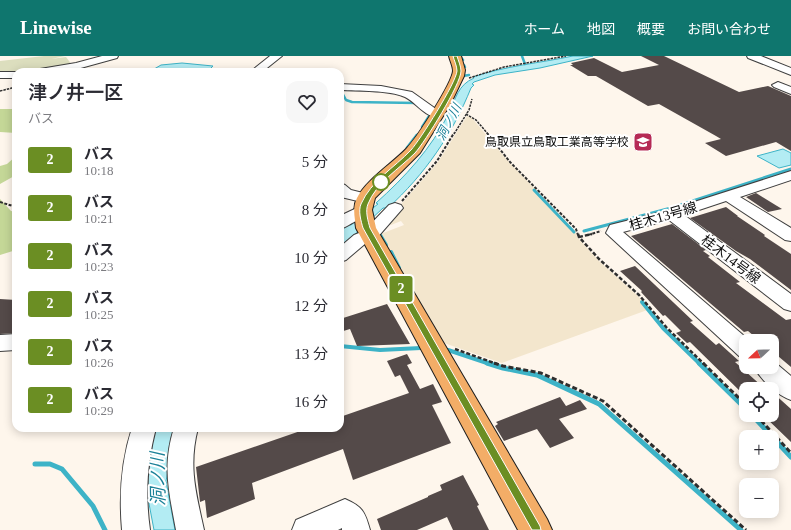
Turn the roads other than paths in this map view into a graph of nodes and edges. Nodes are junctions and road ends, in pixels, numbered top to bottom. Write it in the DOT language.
graph roads {
  1 [pos="113,56"];
  2 [pos="277,56"];
  3 [pos="455,56"];
  4 [pos="752,56"];
  5 [pos="217,62"];
  6 [pos="65,68"];
  7 [pos="212,68"];
  8 [pos="261,68"];
  9 [pos="791,72"];
  10 [pos="0,75"];
  11 [pos="12,75"];
  12 [pos="778,85"];
  13 [pos="344,87"];
  14 [pos="791,91"];
  15 [pos="437,114"];
  16 [pos="786,181"];
  17 [pos="344,195"];
  18 [pos="728,196"];
  19 [pos="395,208"];
  20 [pos="344,214"];
  21 [pos="672,214"];
  22 [pos="366,215"];
  23 [pos="344,221"];
  24 [pos="791,236"];
  25 [pos="344,253"];
  26 [pos="791,304"];
  27 [pos="12,342"];
  28 [pos="0,343"];
  29 [pos="739,344"];
  30 [pos="773,374"];
  31 [pos="791,390"];
  32 [pos="143,432"];
  33 [pos="185,432"];
  34 [pos="136,530"];
  35 [pos="190,530"];
  36 [pos="306,530"];
  37 [pos="356,530"];
  38 [pos="536,530"];
  1 -- 6 [label="street"];
  2 -- 8 [label="street"];
  3 -- 15 [label="main road"];
  4 -- 9 [label="street"];
  5 -- 7 [label="street"];
  10 -- 11 [label="street"];
  12 -- 14 [label="street"];
  13 -- 15 [label="street"];
  15 -- 22 [label="main road"];
  16 -- 18 [label="street, 桂木13号線"];
  17 -- 22 [label="street"];
  18 -- 21 [label="street, 桂木13号線"];
  18 -- 24 [label="street"];
  19 -- 22 [label="street"];
  20 -- 22 [label="street"];
  21 -- 26 [label="street, 桂木14号線"];
  21 -- 29 [label="street, 桂木13号線"];
  22 -- 23 [label="street"];
  22 -- 25 [label="street"];
  22 -- 38 [label="main road"];
  27 -- 28 [label="street"];
  30 -- 31 [label="street"];
  32 -- 34 [label="street"];
  33 -- 35 [label="street"];
  36 -- 37 [label="street"];
}
